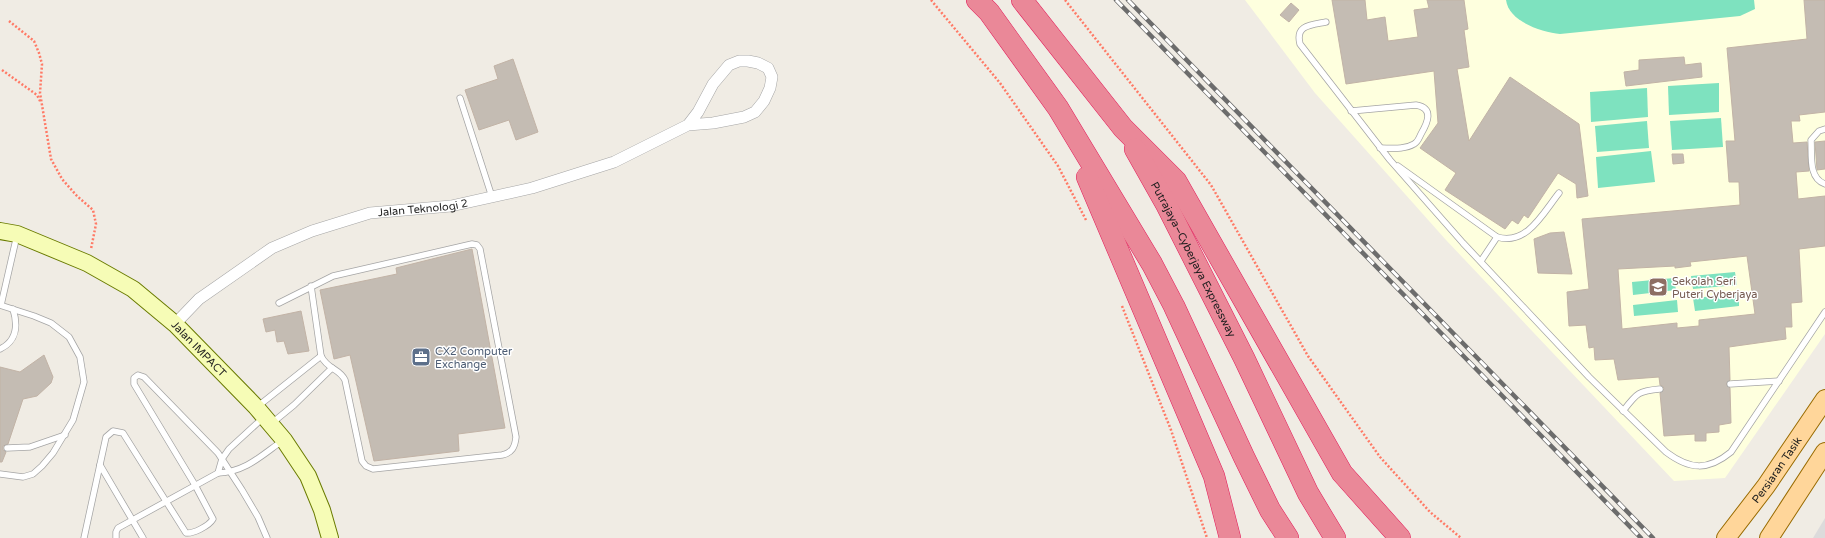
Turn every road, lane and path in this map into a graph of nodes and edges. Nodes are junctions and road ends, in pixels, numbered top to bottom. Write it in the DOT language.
graph roads {
  1 [pos="931,0"];
  2 [pos="977,0"];
  3 [pos="1022,0"];
  4 [pos="1065,0"];
  5 [pos="9,21"];
  6 [pos="1326,22"];
  7 [pos="2,70"];
  8 [pos="460,98"];
  9 [pos="42,105"];
  10 [pos="1058,108"];
  11 [pos="1351,111"];
  12 [pos="688,125"];
  13 [pos="1123,128"];
  14 [pos="1825,129"];
  15 [pos="1380,148"];
  16 [pos="1390,160"];
  17 [pos="1825,184"];
  18 [pos="1559,193"];
  19 [pos="492,197"];
  20 [pos="1089,226"];
  21 [pos="0,231"];
  22 [pos="17,234"];
  23 [pos="1497,237"];
  24 [pos="1481,261"];
  25 [pos="87,263"];
  26 [pos="310,286"];
  27 [pos="279,302"];
  28 [pos="1121,303"];
  29 [pos="1,305"];
  30 [pos="13,308"];
  31 [pos="1825,312"];
  32 [pos="175,324"];
  33 [pos="0,349"];
  34 [pos="321,356"];
  35 [pos="332,368"];
  36 [pos="1779,381"];
  37 [pos="1730,384"];
  38 [pos="1660,389"];
  39 [pos="1825,399"];
  40 [pos="1624,410"];
  41 [pos="264,416"];
  42 [pos="65,435"];
  43 [pos="284,440"];
  44 [pos="7,448"];
  45 [pos="1825,452"];
  46 [pos="222,459"];
  47 [pos="100,465"];
  48 [pos="231,472"];
  49 [pos="218,473"];
  50 [pos="0,474"];
  51 [pos="195,485"];
  52 [pos="165,502"];
  53 [pos="133,520"];
  54 [pos="84,538"];
  55 [pos="116,538"];
  56 [pos="143,538"];
  57 [pos="267,538"];
  58 [pos="330,538"];
  59 [pos="1206,538"];
  60 [pos="1230,538"];
  61 [pos="1288,538"];
  62 [pos="1335,538"];
  63 [pos="1400,538"];
  64 [pos="1461,538"];
  65 [pos="1726,538"];
  66 [pos="1769,538"];
  1 -- 20 [label="path"];
  2 -- 10 [label="highway"];
  3 -- 13 [label="highway, Putrajaya–Cyberjaya Expressway"];
  4 -- 64 [label="path"];
  5 -- 9 [label="path"];
  6 -- 11 [label="lane"];
  7 -- 9 [label="path"];
  8 -- 19 [label="lane"];
  9 -- 25 [label="path"];
  10 -- 60 [label="highway"];
  10 -- 61 [label="highway"];
  11 -- 15 [label="lane"];
  11 -- 15 [label="lane"];
  12 -- 12 [label="street, Jalan Teknologi 2"];
  12 -- 19 [label="street, Jalan Teknologi 2"];
  13 -- 62 [label="highway, Putrajaya–Cyberjaya Expressway"];
  13 -- 63 [label="highway"];
  14 -- 17 [label="lane"];
  15 -- 16 [label="lane"];
  16 -- 23 [label="lane"];
  16 -- 24 [label="lane"];
  18 -- 23 [label="lane"];
  19 -- 32 [label="street, Jalan Teknologi 2"];
  21 -- 22 [label="street, Jalan IMPACT"];
  22 -- 25 [label="street, Jalan IMPACT"];
  22 -- 29 [label="lane"];
  23 -- 24 [label="lane"];
  24 -- 40 [label="lane"];
  25 -- 32 [label="street, Jalan IMPACT"];
  26 -- 27 [label="lane"];
  26 -- 34 [label="lane"];
  26 -- 35 [label="lane"];
  28 -- 59 [label="path"];
  29 -- 30 [label="lane"];
  30 -- 33 [label="lane"];
  30 -- 42 [label="lane"];
  31 -- 36 [label="lane"];
  32 -- 41 [label="street, Jalan IMPACT"];
  34 -- 35 [label="lane"];
  34 -- 41 [label="lane"];
  35 -- 41 [label="lane"];
  36 -- 37 [label="lane"];
  36 -- 40 [label="lane"];
  38 -- 40 [label="lane"];
  39 -- 65 [label="main road, Persiaran Tasik"];
  41 -- 43 [label="street, Jalan IMPACT"];
  41 -- 46 [label="lane"];
  42 -- 44 [label="lane"];
  42 -- 50 [label="lane"];
  43 -- 48 [label="lane"];
  43 -- 58 [label="street, Jalan IMPACT"];
  45 -- 66 [label="main road"];
  46 -- 48 [label="lane"];
  46 -- 49 [label="lane"];
  46 -- 51 [label="lane"];
  47 -- 52 [label="lane"];
  47 -- 53 [label="lane"];
  47 -- 54 [label="lane"];
  48 -- 49 [label="lane"];
  48 -- 57 [label="lane"];
  49 -- 51 [label="lane"];
  51 -- 52 [label="lane"];
  51 -- 52 [label="lane"];
  52 -- 53 [label="lane"];
  53 -- 55 [label="lane"];
  53 -- 56 [label="lane"];
}
